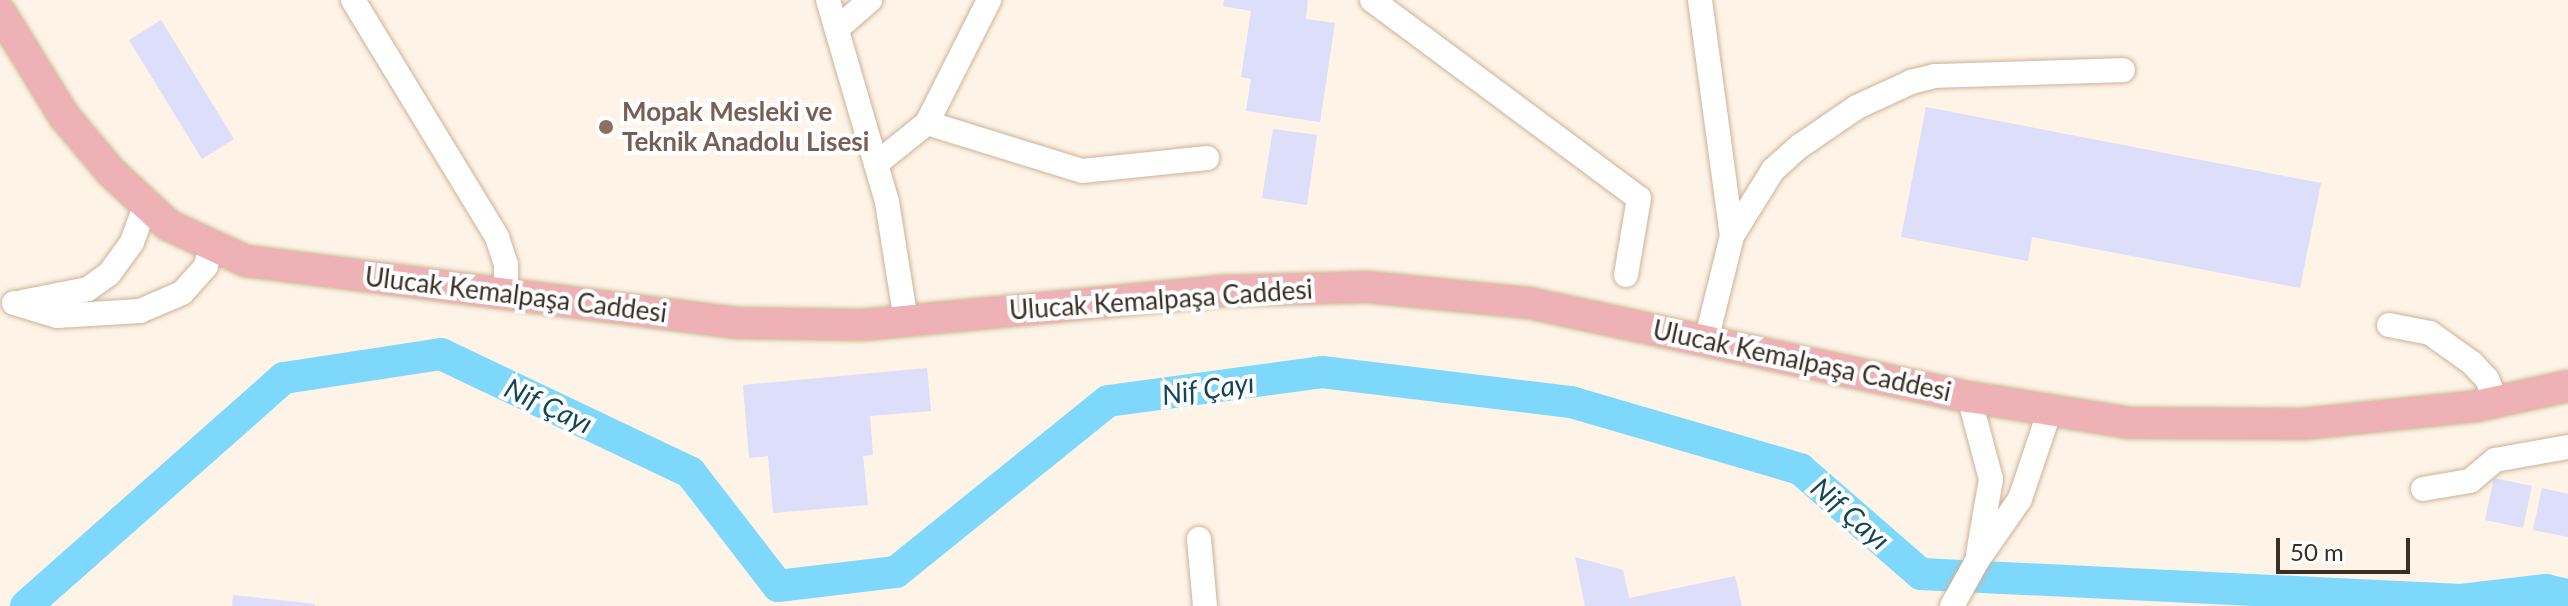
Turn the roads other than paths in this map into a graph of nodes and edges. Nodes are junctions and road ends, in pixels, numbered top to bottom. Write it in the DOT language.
graph roads {
  1 [pos="353,0"];
  2 [pos="828,0"];
  3 [pos="870,0"];
  4 [pos="989,0"];
  5 [pos="1372,0"];
  6 [pos="1700,0"];
  7 [pos="0,12"];
  8 [pos="838,28"];
  9 [pos="2123,70"];
  10 [pos="927,123"];
  11 [pos="1207,158"];
  12 [pos="876,164"];
  13 [pos="146,204"];
  14 [pos="1732,236"];
  15 [pos="211,245"];
  16 [pos="1626,275"];
  17 [pos="506,294"];
  18 [pos="7,303"];
  19 [pos="906,321"];
  20 [pos="2389,325"];
  21 [pos="1706,341"];
  22 [pos="2568,386"];
  23 [pos="1969,397"];
  24 [pos="2496,401"];
  25 [pos="2050,410"];
  26 [pos="2568,447"];
  27 [pos="2423,489"];
  28 [pos="1199,539"];
  29 [pos="1977,561"];
  30 [pos="1205,606"];
  31 [pos="1952,606"];
  1 -- 17 [label="street"];
  2 -- 8 [label="street"];
  3 -- 8 [label="street"];
  4 -- 10 [label="street"];
  5 -- 16 [label="street"];
  6 -- 14 [label="street"];
  7 -- 13 [label="main road, Ulucak Kemalpaşa Caddesi"];
  8 -- 12 [label="street"];
  9 -- 14 [label="street"];
  10 -- 11 [label="street"];
  10 -- 12 [label="street"];
  12 -- 19 [label="street"];
  13 -- 15 [label="main road, Ulucak Kemalpaşa Caddesi"];
  13 -- 18 [label="street"];
  14 -- 21 [label="street"];
  15 -- 17 [label="main road, Ulucak Kemalpaşa Caddesi"];
  15 -- 18 [label="street"];
  17 -- 19 [label="main road, Ulucak Kemalpaşa Caddesi"];
  19 -- 21 [label="main road, Ulucak Kemalpaşa Caddesi"];
  20 -- 24 [label="street"];
  21 -- 23 [label="main road, Ulucak Kemalpaşa Caddesi"];
  22 -- 24 [label="main road, Ulucak Kemalpaşa Caddesi"];
  23 -- 25 [label="main road, Ulucak Kemalpaşa Caddesi"];
  23 -- 29 [label="street"];
  24 -- 25 [label="main road, Ulucak Kemalpaşa Caddesi"];
  25 -- 29 [label="street"];
  26 -- 27 [label="street"];
  28 -- 30 [label="street"];
  29 -- 31 [label="street"];
}
